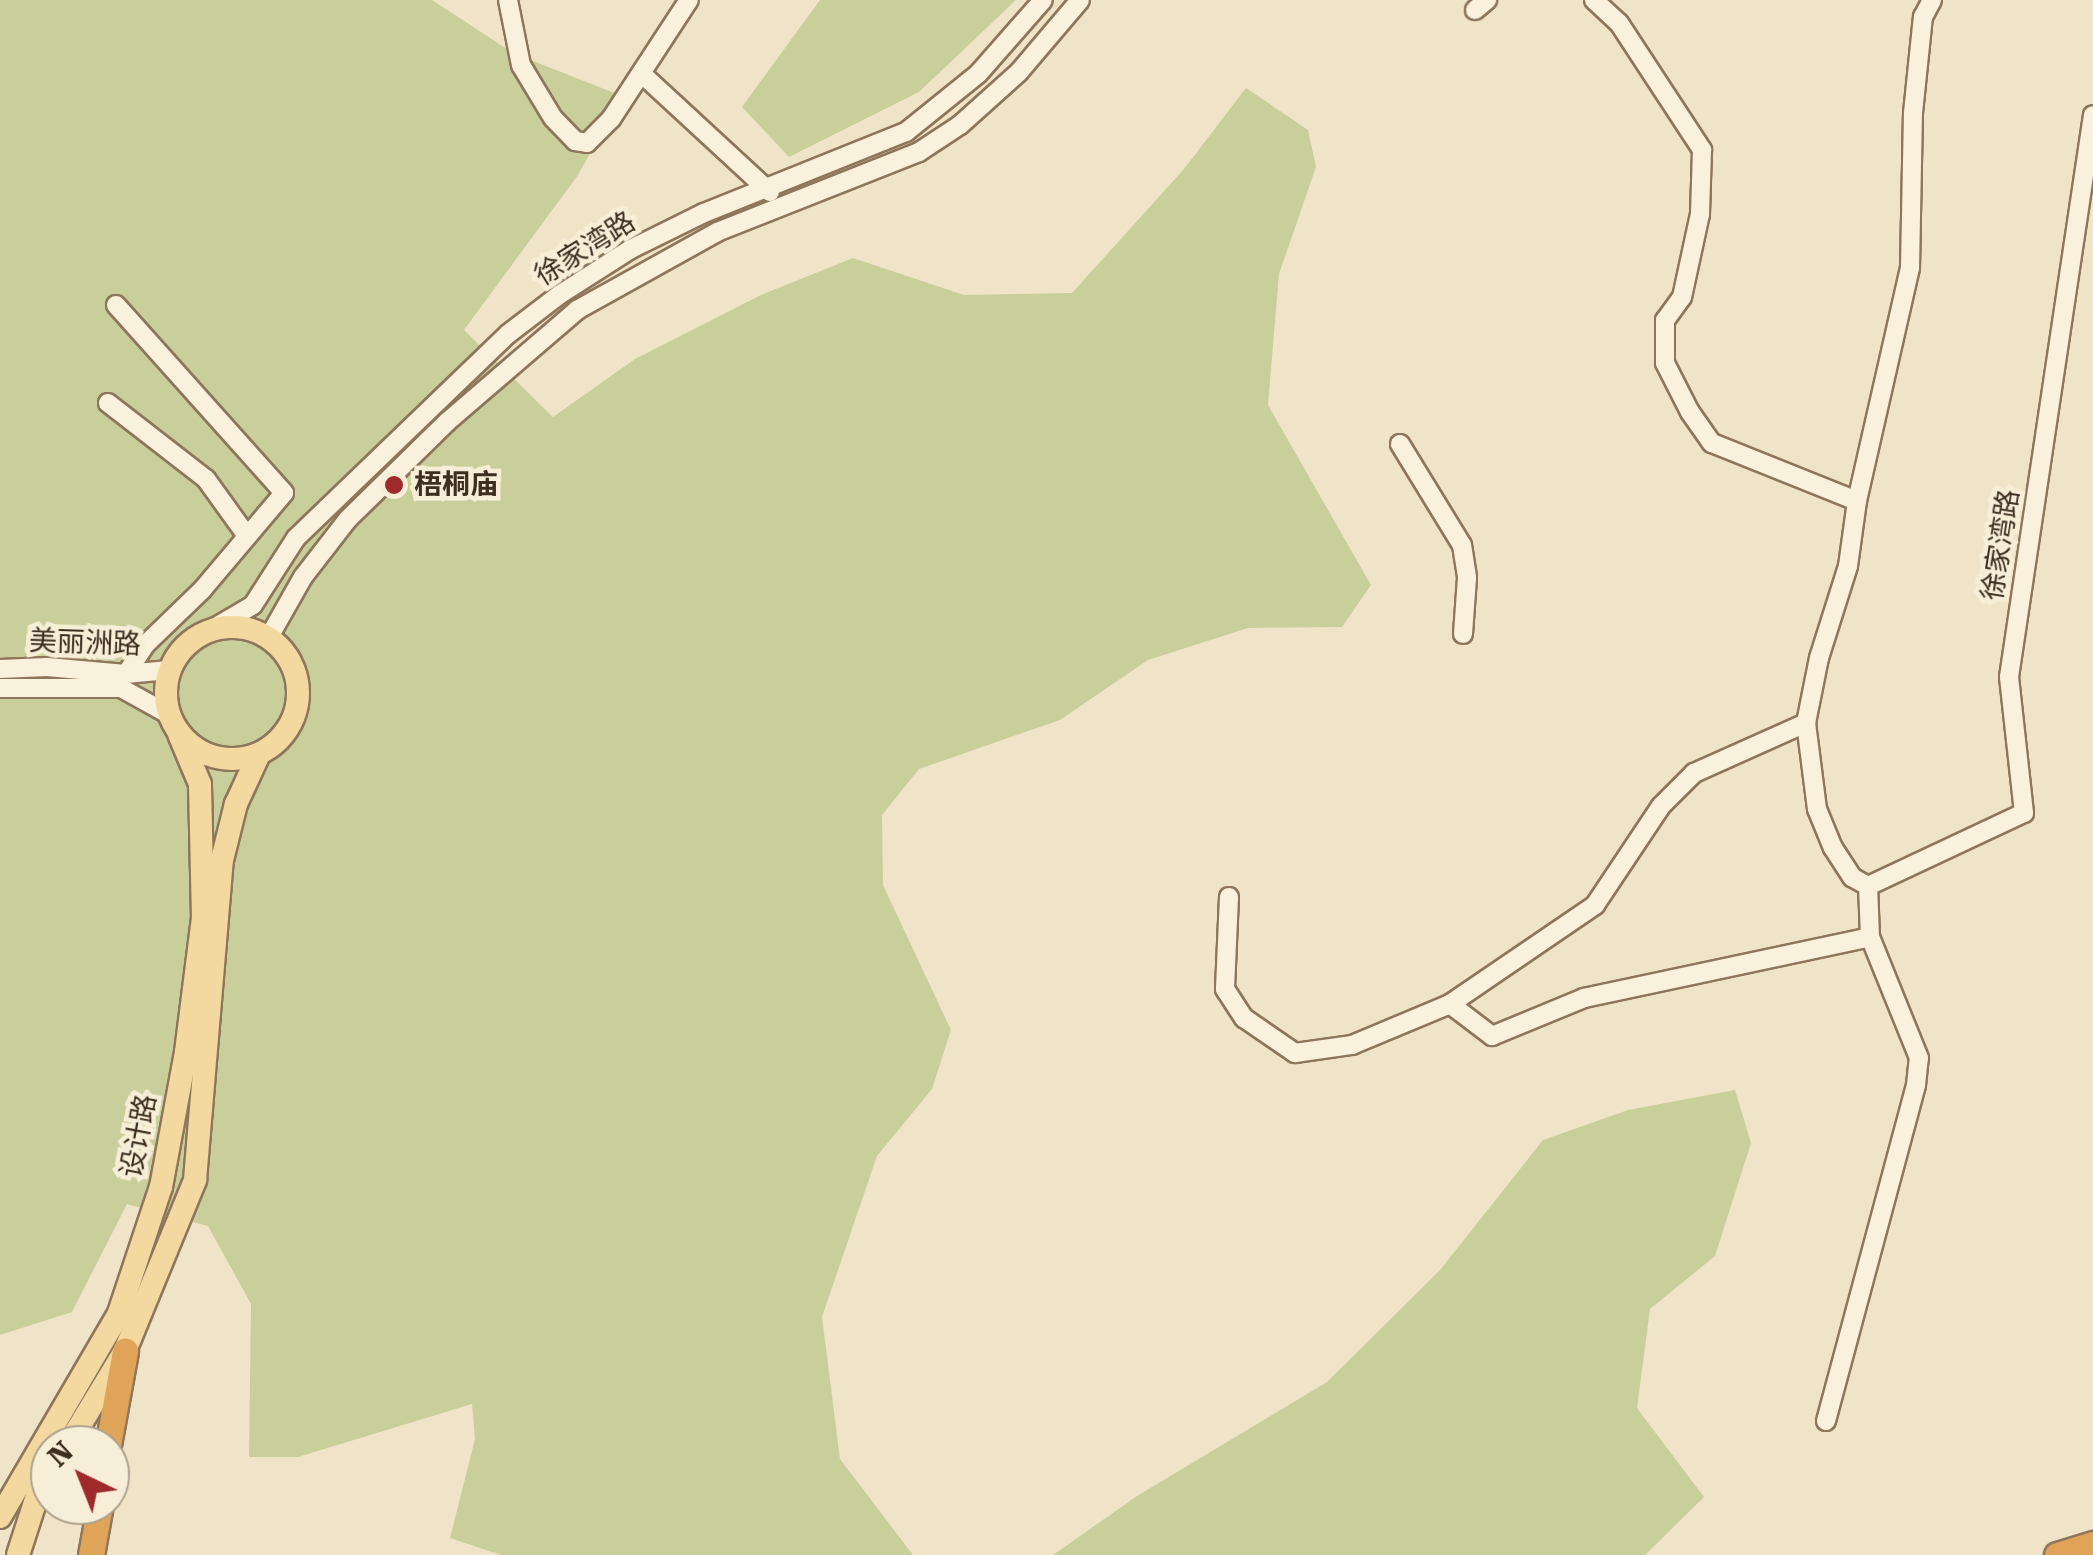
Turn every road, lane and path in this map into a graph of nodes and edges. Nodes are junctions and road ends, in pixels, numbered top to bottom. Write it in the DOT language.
graph roads {
  1 [pos="508,0"];
  2 [pos="690,0"];
  3 [pos="1043,0"];
  4 [pos="1080,0"];
  5 [pos="1594,0"];
  6 [pos="1932,0"];
  7 [pos="642,74"];
  8 [pos="2093,115"];
  9 [pos="766,188"];
  10 [pos="783,206"];
  11 [pos="116,305"];
  12 [pos="108,403"];
  13 [pos="1400,444"];
  14 [pos="1857,501"];
  15 [pos="247,536"];
  16 [pos="214,628"];
  17 [pos="1463,634"];
  18 [pos="270,638"];
  19 [pos="0,669"];
  20 [pos="169,670"];
  21 [pos="126,674"];
  22 [pos="0,688"];
  23 [pos="1806,722"];
  24 [pos="174,724"];
  25 [pos="259,754"];
  26 [pos="1868,886"];
  27 [pos="1230,896"];
  28 [pos="1870,937"];
  29 [pos="1450,1004"];
  30 [pos="125,1351"];
  31 [pos="1826,1421"];
  32 [pos="80,1425"];
  33 [pos="112,1425"];
  34 [pos="0,1517"];
  35 [pos="30,1518"];
  36 [pos="96,1525"];
  37 [pos="2093,1544"];
  38 [pos="18,1555"];
  39 [pos="91,1555"];
  40 [pos="2057,1555"];
  1 -- 7 [label="street"];
  2 -- 7 [label="street"];
  3 -- 9 [label="street, 徐家湾路"];
  4 -- 10 [label="street, 徐家湾路"];
  5 -- 14 [label="street"];
  6 -- 14 [label="street"];
  7 -- 9 [label="street"];
  8 -- 26 [label="street, 徐家湾路"];
  9 -- 10 [label="street"];
  9 -- 16 [label="street, 徐家湾路"];
  10 -- 18 [label="street, 徐家湾路"];
  11 -- 15 [label="street"];
  12 -- 15 [label="street"];
  13 -- 17 [label="street"];
  14 -- 23 [label="street"];
  15 -- 21 [label="street"];
  16 -- 18 [label="main road"];
  16 -- 20 [label="main road"];
  18 -- 25 [label="main road"];
  19 -- 21 [label="street, 美丽洲路"];
  20 -- 21 [label="street, 美丽洲路"];
  20 -- 24 [label="main road"];
  22 -- 24 [label="street, 美丽洲路"];
  23 -- 26 [label="street"];
  23 -- 29 [label="street"];
  24 -- 25 [label="main road"];
  24 -- 34 [label="main road, 设计路"];
  25 -- 30 [label="main road, 设计路"];
  26 -- 28 [label="street"];
  27 -- 29 [label="street"];
  28 -- 29 [label="street"];
  28 -- 31 [label="street"];
  30 -- 32 [label="main road, 设计路"];
  30 -- 33 [label="highway"];
  35 -- 38 [label="main road"];
  36 -- 39 [label="highway"];
  37 -- 40 [label="highway"];
}
